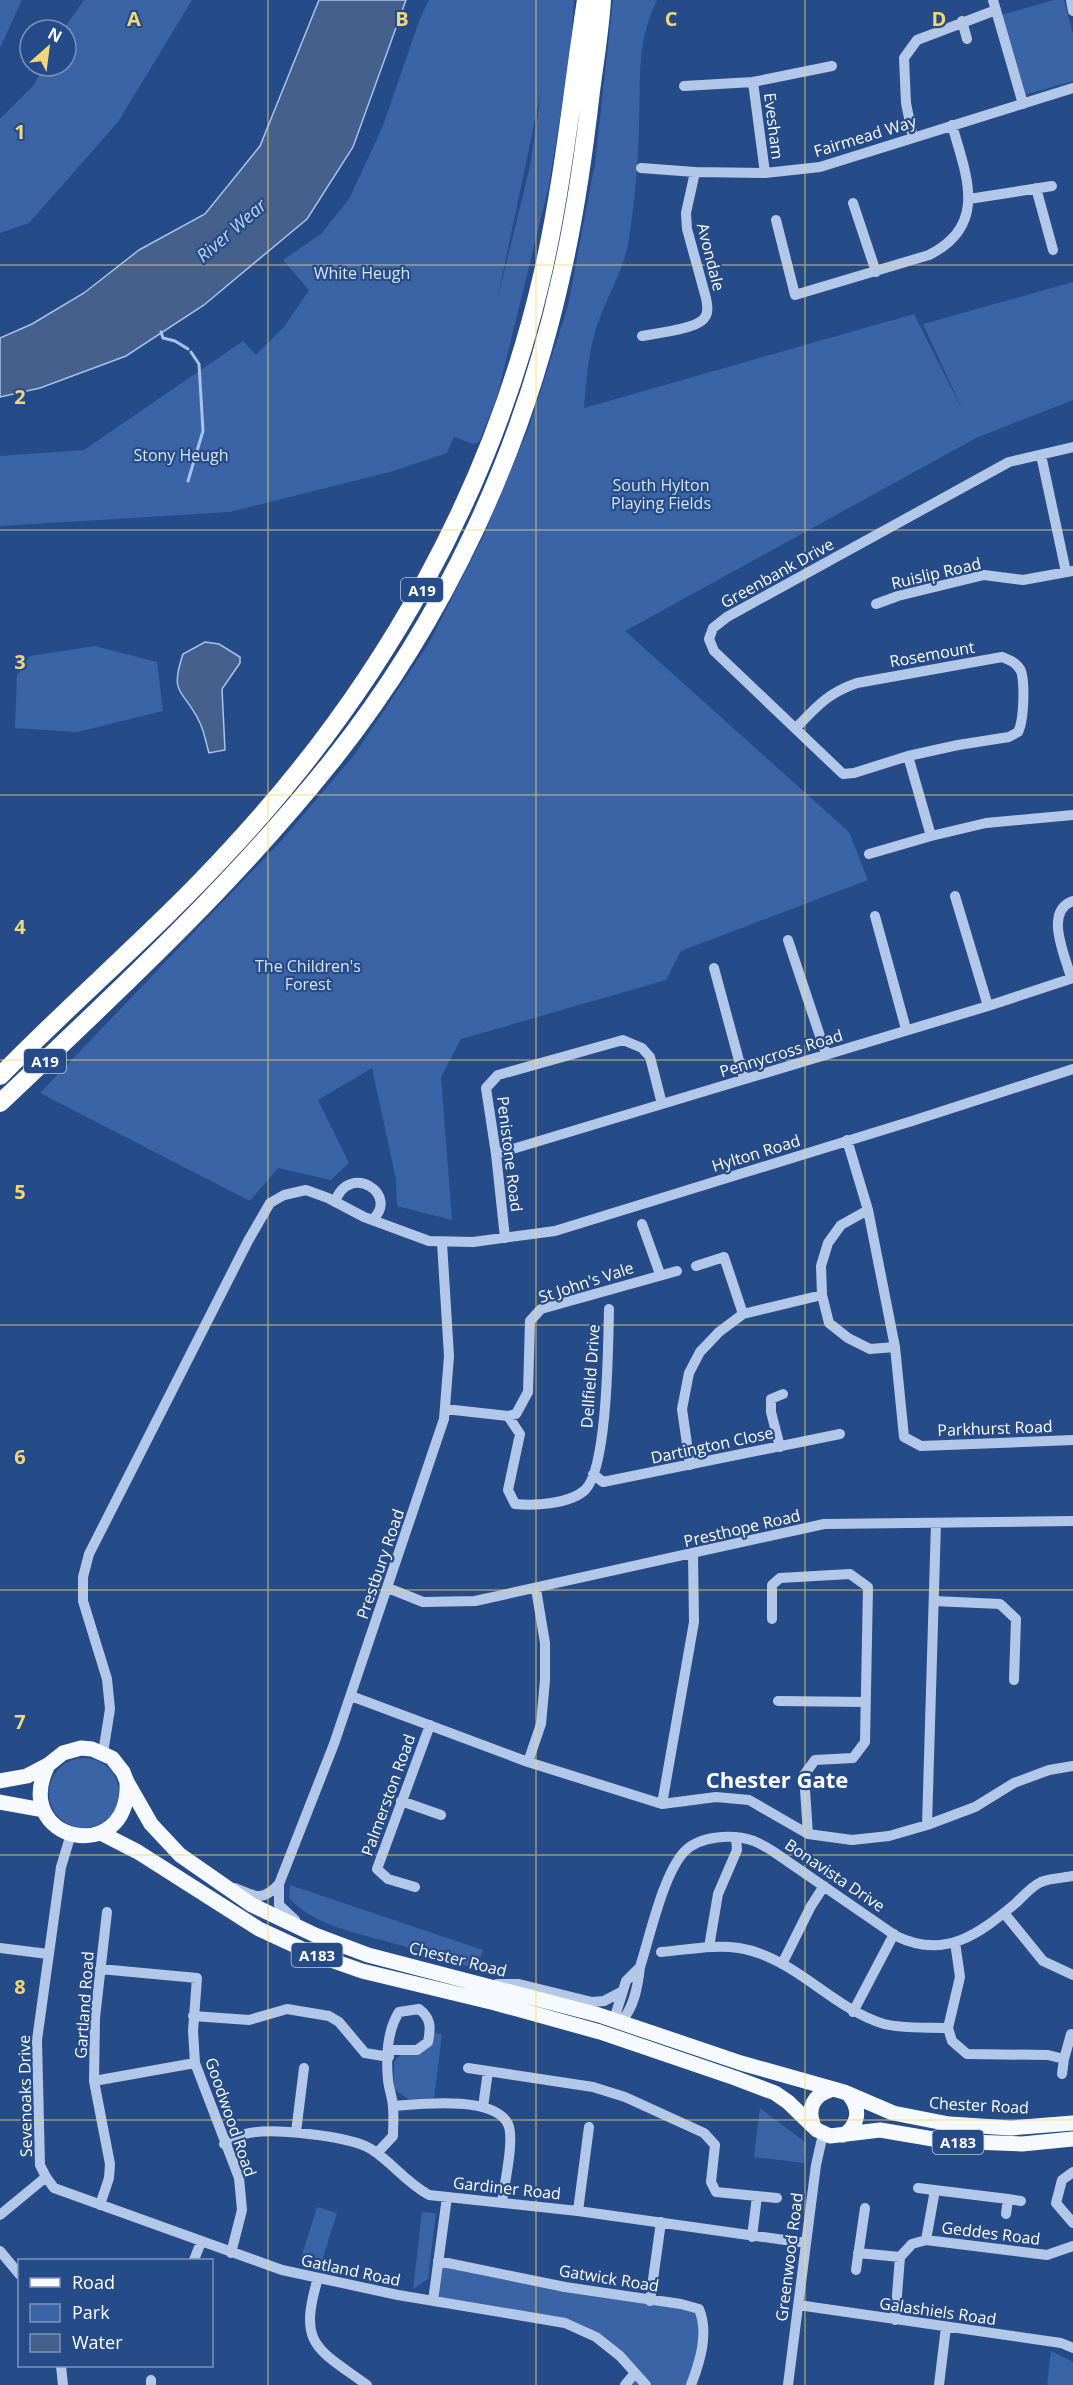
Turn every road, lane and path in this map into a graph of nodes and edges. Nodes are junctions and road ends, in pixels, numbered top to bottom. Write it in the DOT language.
graph roads {
  1 [pos="586,0"];
  2 [pos="602,0"];
  3 [pos="1071,0"];
  4 [pos="994,5"];
  5 [pos="1073,11"];
  6 [pos="962,21"];
  7 [pos="967,39"];
  8 [pos="832,66"];
  9 [pos="753,82"];
  10 [pos="684,86"];
  11 [pos="1073,88"];
  12 [pos="1023,104"];
  13 [pos="952,125"];
  14 [pos="913,138"];
  15 [pos="641,168"];
  16 [pos="695,172"];
  17 [pos="765,173"];
  18 [pos="1052,186"];
  19 [pos="1036,188"];
  20 [pos="969,199"];
  21 [pos="853,203"];
  22 [pos="776,220"];
  23 [pos="1053,250"];
  24 [pos="876,272"];
  25 [pos="642,336"];
  26 [pos="1073,447"];
  27 [pos="1041,455"];
  28 [pos="1069,572"];
  29 [pos="876,604"];
  30 [pos="796,728"];
  31 [pos="1018,732"];
  32 [pos="908,756"];
  33 [pos="1073,815"];
  34 [pos="931,836"];
  35 [pos="869,854"];
  36 [pos="956,896"];
  37 [pos="1073,901"];
  38 [pos="875,916"];
  39 [pos="788,939"];
  40 [pos="714,968"];
  41 [pos="1072,978"];
  42 [pos="988,1006"];
  43 [pos="90,1018"];
  44 [pos="906,1029"];
  45 [pos="826,1054"];
  46 [pos="1073,1069"];
  47 [pos="0,1074"];
  48 [pos="744,1080"];
  49 [pos="0,1103"];
  50 [pos="662,1104"];
  51 [pos="0,1118"];
  52 [pos="847,1140"];
  53 [pos="496,1154"];
  54 [pos="335,1202"];
  55 [pos="868,1210"];
  56 [pos="372,1220"];
  57 [pos="642,1224"];
  58 [pos="505,1238"];
  59 [pos="442,1243"];
  60 [pos="696,1266"];
  61 [pos="677,1271"];
  62 [pos="660,1274"];
  63 [pos="822,1295"];
  64 [pos="609,1309"];
  65 [pos="743,1314"];
  66 [pos="895,1347"];
  67 [pos="783,1394"];
  68 [pos="445,1409"];
  69 [pos="508,1416"];
  70 [pos="840,1434"];
  71 [pos="1073,1440"];
  72 [pos="780,1447"];
  73 [pos="690,1465"];
  74 [pos="593,1474"];
  75 [pos="1073,1521"];
  76 [pos="936,1523"];
  77 [pos="693,1555"];
  78 [pos="388,1588"];
  79 [pos="536,1589"];
  80 [pos="934,1601"];
  81 [pos="772,1619"];
  82 [pos="1014,1680"];
  83 [pos="351,1696"];
  84 [pos="778,1701"];
  85 [pos="865,1702"];
  86 [pos="430,1725"];
  87 [pos="103,1753"];
  88 [pos="528,1762"];
  89 [pos="48,1765"];
  90 [pos="1073,1766"];
  91 [pos="0,1781"];
  92 [pos="127,1782"];
  93 [pos="401,1801"];
  94 [pos="0,1802"];
  95 [pos="662,1804"];
  96 [pos="43,1810"];
  97 [pos="441,1815"];
  98 [pos="927,1825"];
  99 [pos="101,1833"];
  100 [pos="71,1834"];
  101 [pos="808,1834"];
  102 [pos="736,1837"];
  103 [pos="204,1873"];
  104 [pos="1073,1876"];
  105 [pos="279,1884"];
  106 [pos="824,1886"];
  107 [pos="415,1887"];
  108 [pos="108,1912"];
  109 [pos="1004,1912"];
  110 [pos="894,1934"];
  111 [pos="315,1935"];
  112 [pos="955,1942"];
  113 [pos="709,1947"];
  114 [pos="0,1948"];
  115 [pos="661,1952"];
  116 [pos="48,1954"];
  117 [pos="782,1964"];
  118 [pos="640,1967"];
  119 [pos="100,1969"];
  120 [pos="1073,1975"];
  121 [pos="485,1984"];
  122 [pos="623,1991"];
  123 [pos="853,2012"];
  124 [pos="193,2016"];
  125 [pos="620,2022"];
  126 [pos="948,2028"];
  127 [pos="1071,2034"];
  128 [pos="616,2037"];
  129 [pos="389,2053"];
  130 [pos="1064,2060"];
  131 [pos="195,2063"];
  132 [pos="304,2068"];
  133 [pos="468,2068"];
  134 [pos="488,2072"];
  135 [pos="1062,2074"];
  136 [pos="94,2081"];
  137 [pos="831,2090"];
  138 [pos="850,2096"];
  139 [pos="393,2106"];
  140 [pos="483,2107"];
  141 [pos="1073,2123"];
  142 [pos="589,2127"];
  143 [pos="818,2129"];
  144 [pos="296,2132"];
  145 [pos="844,2134"];
  146 [pos="1073,2139"];
  147 [pos="224,2144"];
  148 [pos="377,2154"];
  149 [pos="1073,2172"];
  150 [pos="46,2177"];
  151 [pos="918,2188"];
  152 [pos="935,2190"];
  153 [pos="757,2196"];
  154 [pos="447,2197"];
  155 [pos="777,2198"];
  156 [pos="1008,2199"];
  157 [pos="1021,2201"];
  158 [pos="502,2203"];
  159 [pos="100,2205"];
  160 [pos="865,2208"];
  161 [pos="578,2211"];
  162 [pos="1006,2214"];
  163 [pos="0,2215"];
  164 [pos="661,2222"];
  165 [pos="1073,2223"];
  166 [pos="752,2237"];
  167 [pos="926,2240"];
  168 [pos="201,2242"];
  169 [pos="806,2243"];
  170 [pos="1073,2246"];
  171 [pos="0,2251"];
  172 [pos="231,2253"];
  173 [pos="858,2253"];
  174 [pos="900,2258"];
  175 [pos="194,2259"];
  176 [pos="438,2261"];
  177 [pos="856,2271"];
  178 [pos="18,2273"];
  179 [pos="318,2278"];
  180 [pos="433,2301"];
  181 [pos="650,2301"];
  182 [pos="798,2305"];
  183 [pos="895,2320"];
  184 [pos="946,2327"];
  185 [pos="1073,2348"];
  186 [pos="61,2367"];
  187 [pos="635,2373"];
  188 [pos="63,2385"];
  189 [pos="367,2385"];
  190 [pos="625,2385"];
  191 [pos="646,2385"];
  192 [pos="691,2385"];
  193 [pos="788,2385"];
  194 [pos="939,2385"];
  1 -- 47 [label="highway, A19"];
  2 -- 43 [label="highway, A19"];
  3 -- 5 [label="street"];
  4 -- 6 [label="street"];
  4 -- 12 [label="street"];
  6 -- 7 [label="street"];
  6 -- 14 [label="street"];
  8 -- 9 [label="street, Evesham"];
  9 -- 10 [label="street, Evesham"];
  9 -- 17 [label="street, Evesham"];
  11 -- 12 [label="street, Fairmead Way"];
  12 -- 13 [label="street, Fairmead Way"];
  13 -- 14 [label="street, Fairmead Way"];
  13 -- 20 [label="street"];
  14 -- 17 [label="street, Fairmead Way"];
  15 -- 16 [label="street, Fairmead Way"];
  16 -- 17 [label="street, Fairmead Way"];
  16 -- 25 [label="street, Avondale"];
  18 -- 19 [label="street"];
  19 -- 20 [label="street"];
  19 -- 23 [label="street"];
  20 -- 24 [label="street"];
  21 -- 24 [label="street"];
  22 -- 24 [label="street"];
  26 -- 27 [label="street, Greenbank Drive"];
  27 -- 28 [label="street"];
  27 -- 30 [label="street, Greenbank Drive"];
  28 -- 29 [label="street, Ruislip Road"];
  30 -- 31 [label="street, Rosemount"];
  30 -- 32 [label="street, Greenbank Drive"];
  31 -- 32 [label="street, Greenbank Drive"];
  32 -- 34 [label="street"];
  33 -- 34 [label="street"];
  34 -- 35 [label="street"];
  36 -- 42 [label="street"];
  37 -- 41 [label="street"];
  38 -- 44 [label="street"];
  39 -- 45 [label="street"];
  40 -- 48 [label="street"];
  41 -- 42 [label="street, Pennycross Road"];
  42 -- 44 [label="street, Pennycross Road"];
  43 -- 49 [label="highway, A19"];
  43 -- 51 [label="highway"];
  44 -- 45 [label="street, Pennycross Road"];
  45 -- 48 [label="street, Pennycross Road"];
  46 -- 52 [label="street, Hylton Road"];
  48 -- 50 [label="street, Pennycross Road"];
  50 -- 53 [label="street, Pennycross Road"];
  50 -- 53 [label="street, Penistone Road"];
  52 -- 55 [label="street"];
  52 -- 58 [label="street, Hylton Road"];
  53 -- 58 [label="street, Penistone Road"];
  54 -- 56 [label="street, Hylton Road"];
  54 -- 56 [label="street"];
  54 -- 87 [label="street, Hylton Road"];
  55 -- 63 [label="street"];
  55 -- 66 [label="street"];
  56 -- 59 [label="street, Hylton Road"];
  57 -- 62 [label="street"];
  58 -- 59 [label="street, Hylton Road"];
  59 -- 68 [label="street, Prestbury Road"];
  60 -- 65 [label="street"];
  61 -- 62 [label="street, St John's Vale"];
  62 -- 69 [label="street, St John's Vale"];
  63 -- 65 [label="street"];
  63 -- 66 [label="street"];
  64 -- 74 [label="street, Dellfield Drive"];
  65 -- 73 [label="street"];
  66 -- 71 [label="street, Parkhurst Road"];
  67 -- 72 [label="street"];
  68 -- 69 [label="street"];
  68 -- 78 [label="street, Prestbury Road"];
  69 -- 74 [label="street, Dellfield Drive"];
  70 -- 72 [label="street, Dartington Close"];
  72 -- 73 [label="street, Dartington Close"];
  73 -- 74 [label="street, Dartington Close"];
  75 -- 76 [label="street, Presthope Road"];
  76 -- 77 [label="street, Presthope Road"];
  76 -- 80 [label="street"];
  77 -- 79 [label="street, Presthope Road"];
  77 -- 95 [label="street"];
  78 -- 79 [label="street, Presthope Road"];
  78 -- 83 [label="street, Prestbury Road"];
  79 -- 88 [label="street"];
  80 -- 82 [label="street"];
  80 -- 98 [label="street"];
  81 -- 85 [label="street"];
  83 -- 86 [label="street"];
  83 -- 105 [label="street, Prestbury Road"];
  84 -- 85 [label="street"];
  85 -- 101 [label="street"];
  86 -- 88 [label="street"];
  86 -- 93 [label="street, Palmerston Road"];
  87 -- 89 [label="main road"];
  87 -- 92 [label="main road, Chester Road / A183"];
  88 -- 95 [label="street"];
  89 -- 91 [label="main road"];
  89 -- 96 [label="main road"];
  90 -- 98 [label="street"];
  92 -- 99 [label="main road"];
  92 -- 103 [label="main road, Chester Road / A183"];
  93 -- 97 [label="street"];
  93 -- 107 [label="street, Palmerston Road"];
  94 -- 96 [label="main road"];
  95 -- 101 [label="street"];
  96 -- 100 [label="main road"];
  98 -- 101 [label="street"];
  99 -- 100 [label="main road, Chester Road / A183"];
  99 -- 128 [label="main road, Chester Road / A183"];
  100 -- 116 [label="street, Sevenoaks Drive"];
  102 -- 106 [label="street, Bonavista Drive"];
  102 -- 113 [label="street"];
  102 -- 118 [label="street, Bonavista Drive"];
  103 -- 105 [label="street"];
  103 -- 111 [label="main road, Chester Road / A183"];
  104 -- 109 [label="street, Bonavista Drive"];
  105 -- 111 [label="street"];
  106 -- 110 [label="street, Bonavista Drive"];
  106 -- 117 [label="street"];
  108 -- 119 [label="street, Gartland Road"];
  109 -- 112 [label="street, Bonavista Drive"];
  109 -- 120 [label="street"];
  110 -- 112 [label="street, Bonavista Drive"];
  110 -- 123 [label="street"];
  111 -- 121 [label="main road, Chester Road / A183"];
  112 -- 126 [label="street"];
  113 -- 115 [label="street"];
  113 -- 117 [label="street"];
  114 -- 116 [label="street"];
  116 -- 150 [label="street, Sevenoaks Drive"];
  117 -- 123 [label="street"];
  118 -- 122 [label="street, Bonavista Drive"];
  118 -- 125 [label="street, Bonavista Drive"];
  119 -- 124 [label="street, Goodwood Road"];
  119 -- 136 [label="street, Gartland Road"];
  121 -- 122 [label="street"];
  121 -- 125 [label="main road, Chester Road / A183"];
  122 -- 125 [label="street, Bonavista Drive"];
  123 -- 126 [label="street"];
  124 -- 129 [label="street"];
  124 -- 131 [label="street, Goodwood Road"];
  125 -- 128 [label="main road"];
  125 -- 137 [label="main road, Chester Road / A183"];
  126 -- 130 [label="street"];
  127 -- 130 [label="street"];
  128 -- 143 [label="main road, Chester Road / A183"];
  129 -- 129 [label="street"];
  129 -- 139 [label="street"];
  130 -- 135 [label="street"];
  131 -- 136 [label="street"];
  131 -- 147 [label="street, Goodwood Road"];
  132 -- 144 [label="street"];
  133 -- 134 [label="street"];
  134 -- 140 [label="street"];
  134 -- 153 [label="street"];
  136 -- 159 [label="street, Gartland Road"];
  137 -- 138 [label="main road, Chester Road / A183"];
  137 -- 143 [label="main road"];
  138 -- 141 [label="main road, Chester Road / A183"];
  138 -- 145 [label="main road"];
  139 -- 140 [label="street"];
  139 -- 148 [label="street"];
  140 -- 158 [label="street"];
  142 -- 161 [label="street"];
  143 -- 145 [label="main road, A183"];
  143 -- 169 [label="street, Greenwood Road"];
  144 -- 147 [label="street, Gardiner Road"];
  144 -- 148 [label="street, Gardiner Road"];
  145 -- 146 [label="main road, A183"];
  147 -- 172 [label="street, Goodwood Road"];
  148 -- 154 [label="street, Gardiner Road"];
  149 -- 165 [label="street"];
  150 -- 159 [label="street, Gatland Road"];
  150 -- 163 [label="street, Sevenoaks Drive"];
  151 -- 152 [label="street"];
  152 -- 156 [label="street"];
  152 -- 167 [label="street"];
  153 -- 155 [label="street"];
  153 -- 166 [label="street"];
  154 -- 158 [label="street, Gardiner Road"];
  154 -- 176 [label="street"];
  156 -- 157 [label="street"];
  156 -- 162 [label="street"];
  158 -- 161 [label="street, Gardiner Road"];
  159 -- 168 [label="street, Gatland Road"];
  160 -- 173 [label="street"];
  161 -- 164 [label="street, Gardiner Road"];
  164 -- 166 [label="street, Gardiner Road"];
  164 -- 181 [label="street"];
  166 -- 169 [label="street, Gardiner Road"];
  167 -- 170 [label="street, Geddes Road"];
  167 -- 174 [label="street, Geddes Road"];
  168 -- 172 [label="street, Gatland Road"];
  168 -- 175 [label="street"];
  169 -- 182 [label="street, Greenwood Road"];
  171 -- 178 [label="street"];
  172 -- 179 [label="street, Gatland Road"];
  173 -- 174 [label="street"];
  173 -- 177 [label="street"];
  174 -- 183 [label="street"];
  176 -- 180 [label="street"];
  176 -- 181 [label="street, Gatwick Road"];
  179 -- 180 [label="street, Gatland Road"];
  179 -- 189 [label="street"];
  180 -- 187 [label="street, Gatland Road"];
  181 -- 192 [label="street, Gatwick Road"];
  182 -- 183 [label="street, Galashiels Road"];
  182 -- 193 [label="street, Greenwood Road"];
  183 -- 184 [label="street, Galashiels Road"];
  184 -- 185 [label="street, Galashiels Road"];
  184 -- 194 [label="street"];
  186 -- 188 [label="street"];
  187 -- 190 [label="street"];
  187 -- 191 [label="street, Gatland Road"];
}
